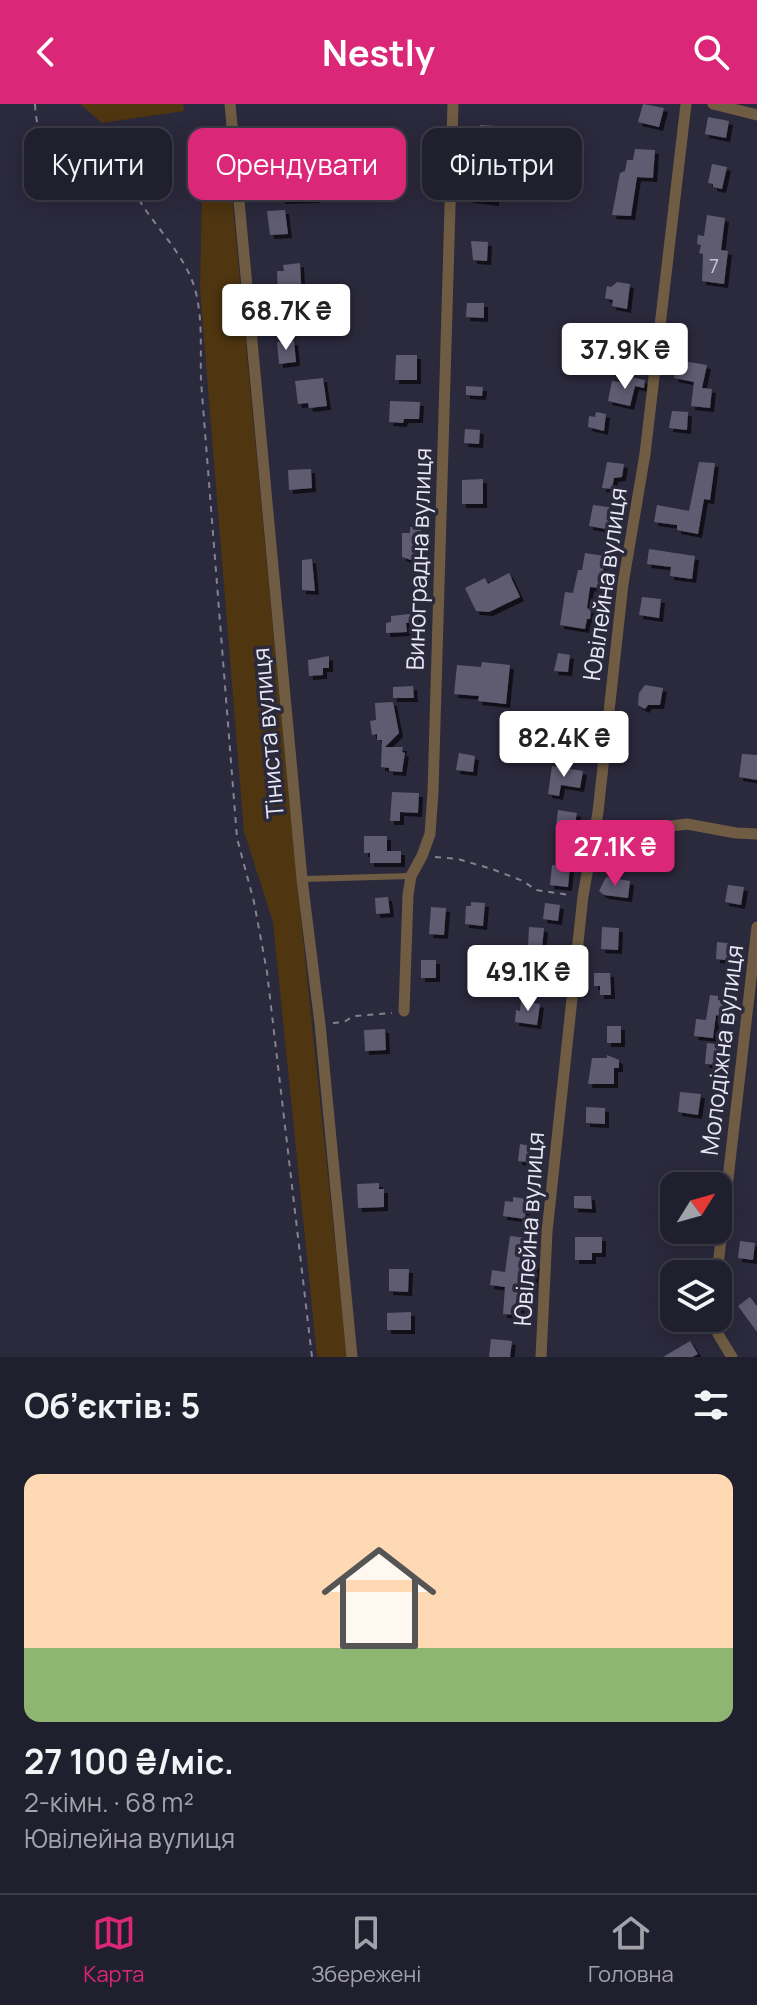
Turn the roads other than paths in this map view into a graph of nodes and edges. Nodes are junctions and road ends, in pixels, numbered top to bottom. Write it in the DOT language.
graph roads {
  1 [pos="230,104"];
  2 [pos="453,104"];
  3 [pos="686,104"];
  4 [pos="713,104"];
  5 [pos="757,115"];
  6 [pos="595,833"];
  7 [pos="757,834"];
  8 [pos="411,876"];
  9 [pos="302,879"];
  10 [pos="757,927"];
  11 [pos="404,1011"];
  12 [pos="719,1260"];
  13 [pos="718,1332"];
  14 [pos="352,1357"];
  15 [pos="541,1357"];
  16 [pos="732,1357"];
  1 -- 9 [label="street, Тіниста вулиця"];
  2 -- 8 [label="street, Виноградна вулиця"];
  3 -- 6 [label="street, Ювілейна вулиця"];
  4 -- 5 [label="street"];
  6 -- 7 [label="street"];
  6 -- 15 [label="street, Ювілейна вулиця"];
  8 -- 9 [label="lane"];
  8 -- 11 [label="street, Виноградна вулиця"];
  9 -- 14 [label="street, Тіниста вулиця"];
  10 -- 12 [label="street, Молодіжна вулиця"];
  13 -- 16 [label="street"];
}
